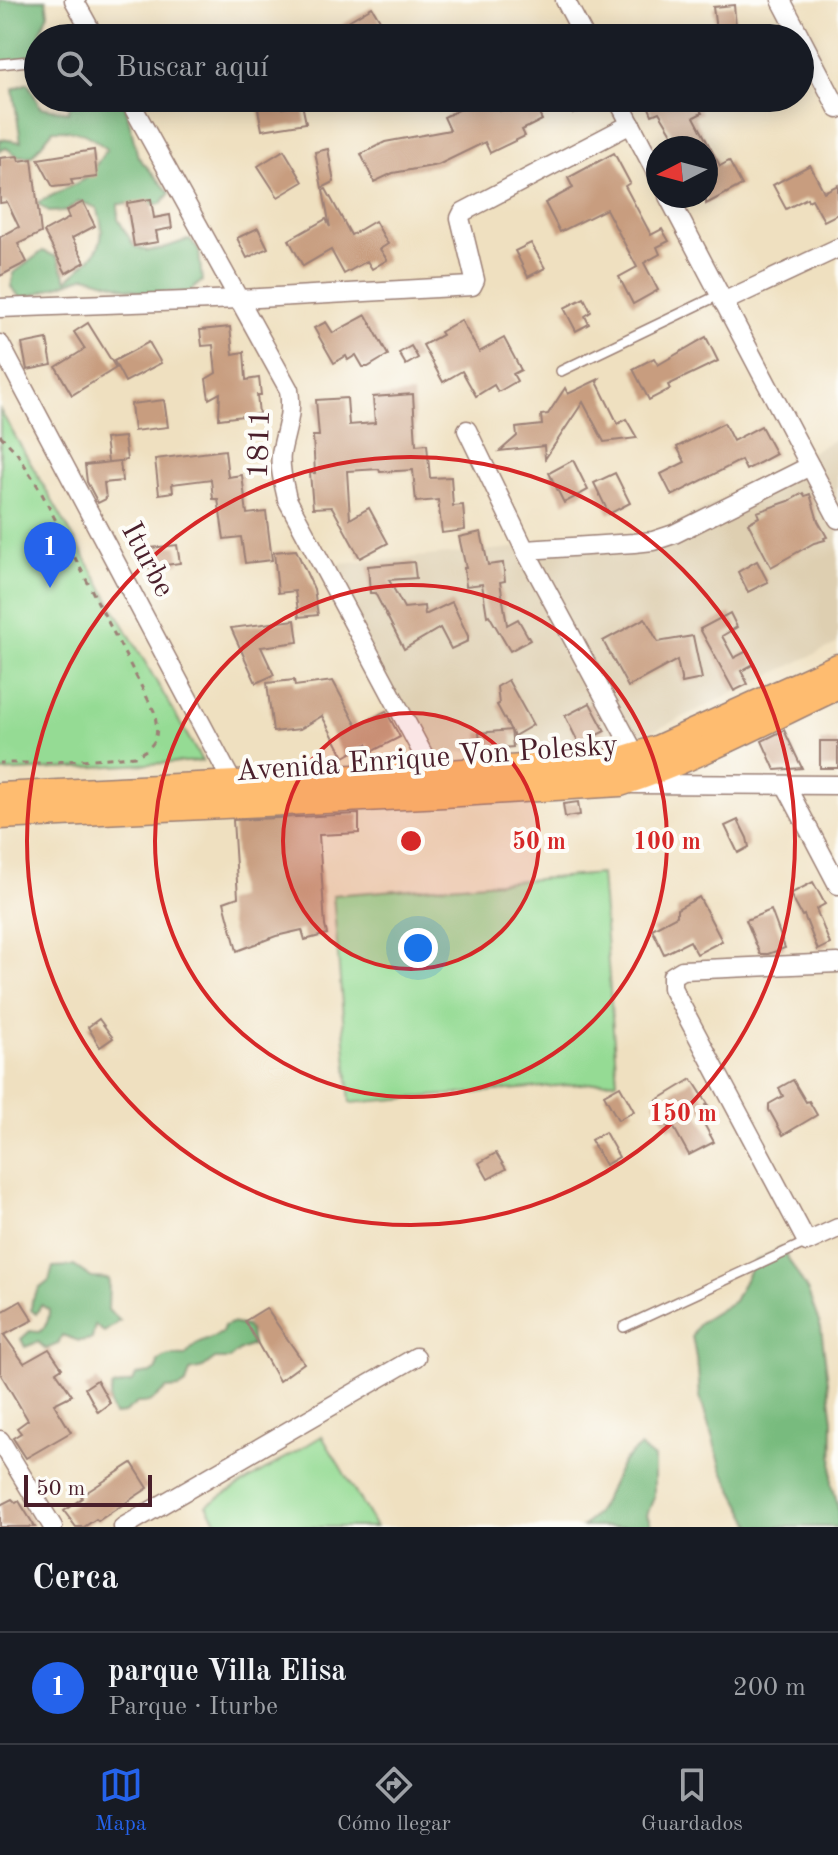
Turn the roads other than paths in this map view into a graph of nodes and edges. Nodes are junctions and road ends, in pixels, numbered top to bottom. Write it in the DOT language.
graph roads {
  1 [pos="74,0"];
  2 [pos="565,0"];
  3 [pos="781,0"];
  4 [pos="87,24"];
  5 [pos="578,24"];
  6 [pos="794,24"];
  7 [pos="24,61"];
  8 [pos="814,63"];
  9 [pos="0,64"];
  10 [pos="838,109"];
  11 [pos="136,112"];
  12 [pos="625,112"];
  13 [pos="631,124"];
  14 [pos="646,153"];
  15 [pos="674,208"];
  16 [pos="838,248"];
  17 [pos="721,298"];
  18 [pos="239,299"];
  19 [pos="0,308"];
  20 [pos="0,344"];
  21 [pos="561,371"];
  22 [pos="467,430"];
  23 [pos="810,466"];
  24 [pos="838,519"];
  25 [pos="525,550"];
  26 [pos="838,667"];
  27 [pos="838,686"];
  28 [pos="641,766"];
  29 [pos="620,783"];
  30 [pos="439,784"];
  31 [pos="838,785"];
  32 [pos="786,786"];
  33 [pos="238,793"];
  34 [pos="0,796"];
  35 [pos="103,807"];
  36 [pos="0,816"];
  37 [pos="838,885"];
  38 [pos="838,963"];
  39 [pos="838,1228"];
  40 [pos="807,1242"];
  41 [pos="624,1327"];
  42 [pos="416,1357"];
  43 [pos="0,1440"];
  44 [pos="53,1527"];
  45 [pos="123,1527"];
  1 -- 4 [label="street"];
  2 -- 5 [label="street"];
  3 -- 6 [label="street"];
  7 -- 9 [label="lane"];
  8 -- 10 [label="street"];
  11 -- 18 [label="street, 1811"];
  12 -- 13 [label="street"];
  13 -- 14 [label="street"];
  13 -- 18 [label="street"];
  15 -- 17 [label="street"];
  16 -- 17 [label="street"];
  17 -- 21 [label="lane"];
  17 -- 23 [label="street"];
  18 -- 19 [label="street"];
  18 -- 30 [label="street, 1811"];
  20 -- 33 [label="street, Iturbe"];
  22 -- 25 [label="street"];
  23 -- 24 [label="street"];
  23 -- 25 [label="street"];
  25 -- 28 [label="street"];
  26 -- 28 [label="main road, Avenida Enrique Von Polesky"];
  27 -- 28 [label="main road, Avenida Enrique Von Polesky"];
  28 -- 29 [label="main road, Avenida Enrique Von Polesky"];
  28 -- 30 [label="main road, Avenida Enrique Von Polesky"];
  29 -- 30 [label="main road, Avenida Enrique Von Polesky"];
  29 -- 32 [label="street"];
  30 -- 33 [label="main road, Avenida Enrique Von Polesky"];
  31 -- 32 [label="street"];
  32 -- 37 [label="street"];
  33 -- 35 [label="main road, Avenida Enrique Von Polesky"];
  34 -- 35 [label="main road, Avenida Enrique Von Polesky"];
  35 -- 36 [label="main road, Avenida Enrique Von Polesky"];
  38 -- 40 [label="street"];
  39 -- 40 [label="street"];
  40 -- 41 [label="lane"];
  42 -- 45 [label="street"];
  43 -- 44 [label="street"];
}
